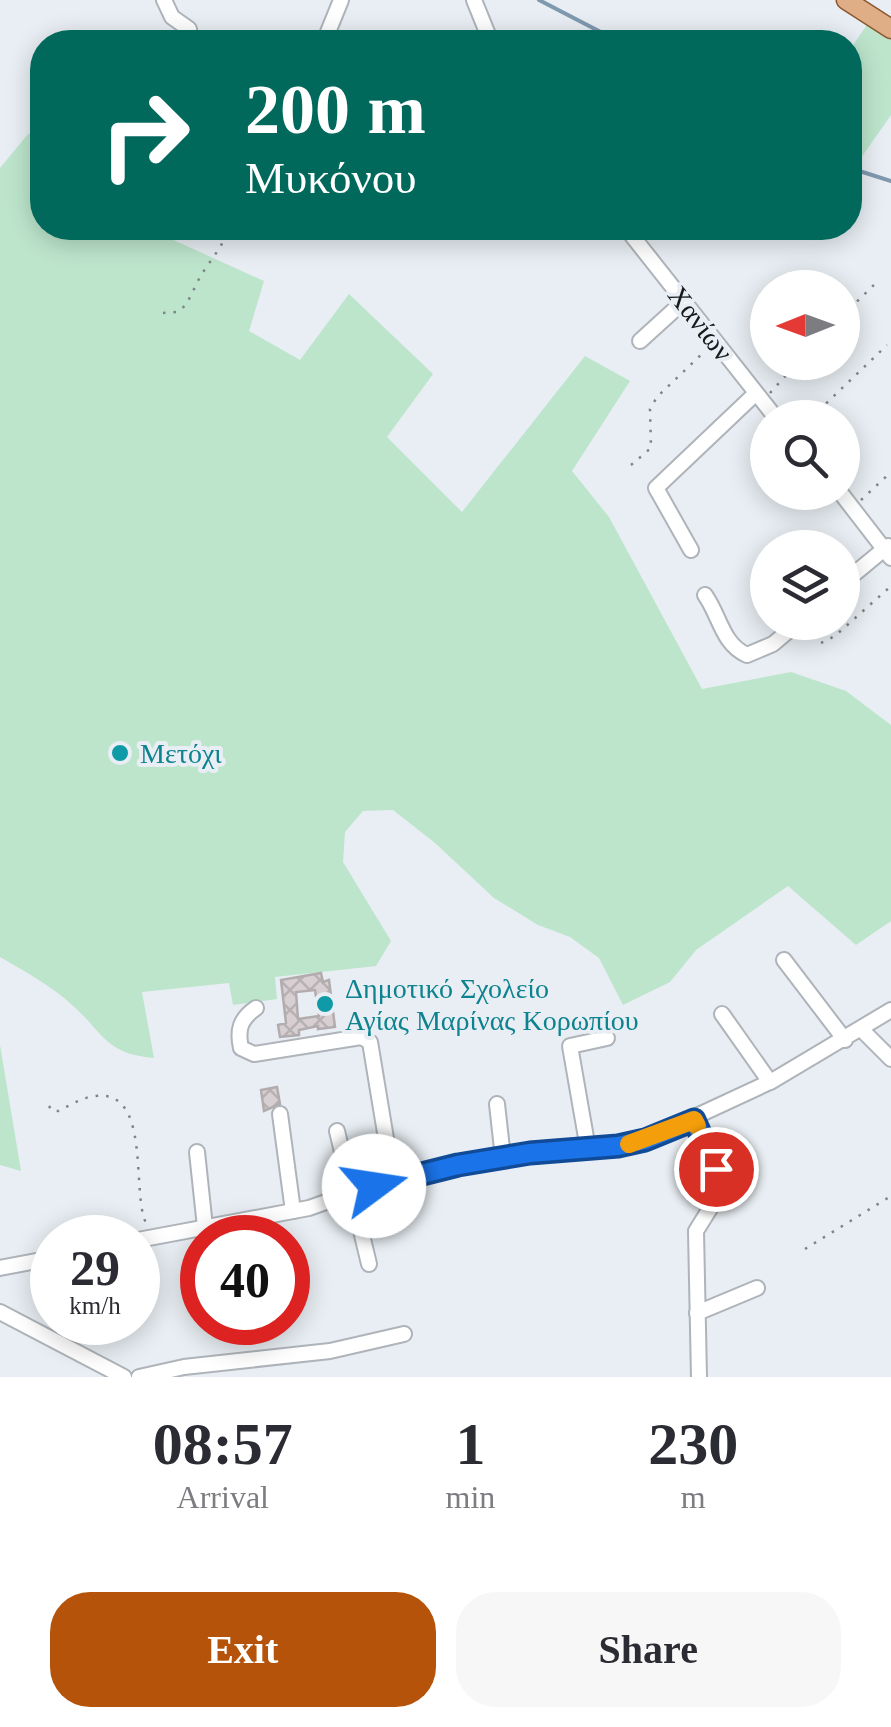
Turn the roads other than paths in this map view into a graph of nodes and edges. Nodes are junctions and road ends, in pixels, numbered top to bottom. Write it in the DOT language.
graph roads {
  1 [pos="164,0"];
  2 [pos="342,0"];
  3 [pos="474,0"];
  4 [pos="846,0"];
  5 [pos="891,29"];
  6 [pos="189,30"];
  7 [pos="329,30"];
  8 [pos="485,30"];
  9 [pos="636,240"];
  10 [pos="684,301"];
  11 [pos="640,341"];
  12 [pos="758,398"];
  13 [pos="855,510"];
  14 [pos="691,550"];
  15 [pos="889,550"];
  16 [pos="860,571"];
  17 [pos="705,595"];
  18 [pos="778,640"];
  19 [pos="784,960"];
  20 [pos="256,1008"];
  21 [pos="891,1010"];
  22 [pos="722,1014"];
  23 [pos="861,1029"];
  24 [pos="608,1038"];
  25 [pos="844,1040"];
  26 [pos="891,1058"];
  27 [pos="770,1082"];
  28 [pos="497,1104"];
  29 [pos="280,1114"];
  30 [pos="694,1120"];
  31 [pos="337,1131"];
  32 [pos="588,1150"];
  33 [pos="197,1152"];
  34 [pos="503,1158"];
  35 [pos="394,1181"];
  36 [pos="350,1194"];
  37 [pos="293,1211"];
  38 [pos="212,1215"];
  39 [pos="277,1215"];
  40 [pos="30,1262"];
  41 [pos="368,1264"];
  42 [pos="0,1268"];
  43 [pos="757,1288"];
  44 [pos="0,1312"];
  45 [pos="697,1313"];
  46 [pos="404,1334"];
  47 [pos="124,1377"];
  48 [pos="139,1377"];
  49 [pos="699,1377"];
  1 -- 6 [label="street"];
  2 -- 7 [label="street"];
  3 -- 8 [label="street"];
  4 -- 5 [label="main road"];
  9 -- 10 [label="street, Χανίων"];
  10 -- 11 [label="street"];
  10 -- 12 [label="street, Χανίων"];
  12 -- 14 [label="street"];
  13 -- 15 [label="street"];
  15 -- 16 [label="street"];
  17 -- 18 [label="street"];
  19 -- 25 [label="street"];
  20 -- 35 [label="street"];
  21 -- 23 [label="street"];
  22 -- 27 [label="street"];
  23 -- 25 [label="street"];
  23 -- 26 [label="street"];
  24 -- 32 [label="street"];
  25 -- 27 [label="street"];
  27 -- 30 [label="street"];
  28 -- 34 [label="street"];
  29 -- 37 [label="street"];
  30 -- 32 [label="street"];
  30 -- 45 [label="street"];
  31 -- 36 [label="street"];
  32 -- 34 [label="street"];
  33 -- 38 [label="street"];
  34 -- 35 [label="street"];
  35 -- 36 [label="street"];
  36 -- 37 [label="street"];
  36 -- 41 [label="street"];
  37 -- 39 [label="street"];
  40 -- 42 [label="street"];
  43 -- 45 [label="street"];
  44 -- 47 [label="street"];
  45 -- 49 [label="street"];
  46 -- 48 [label="street"];
}
